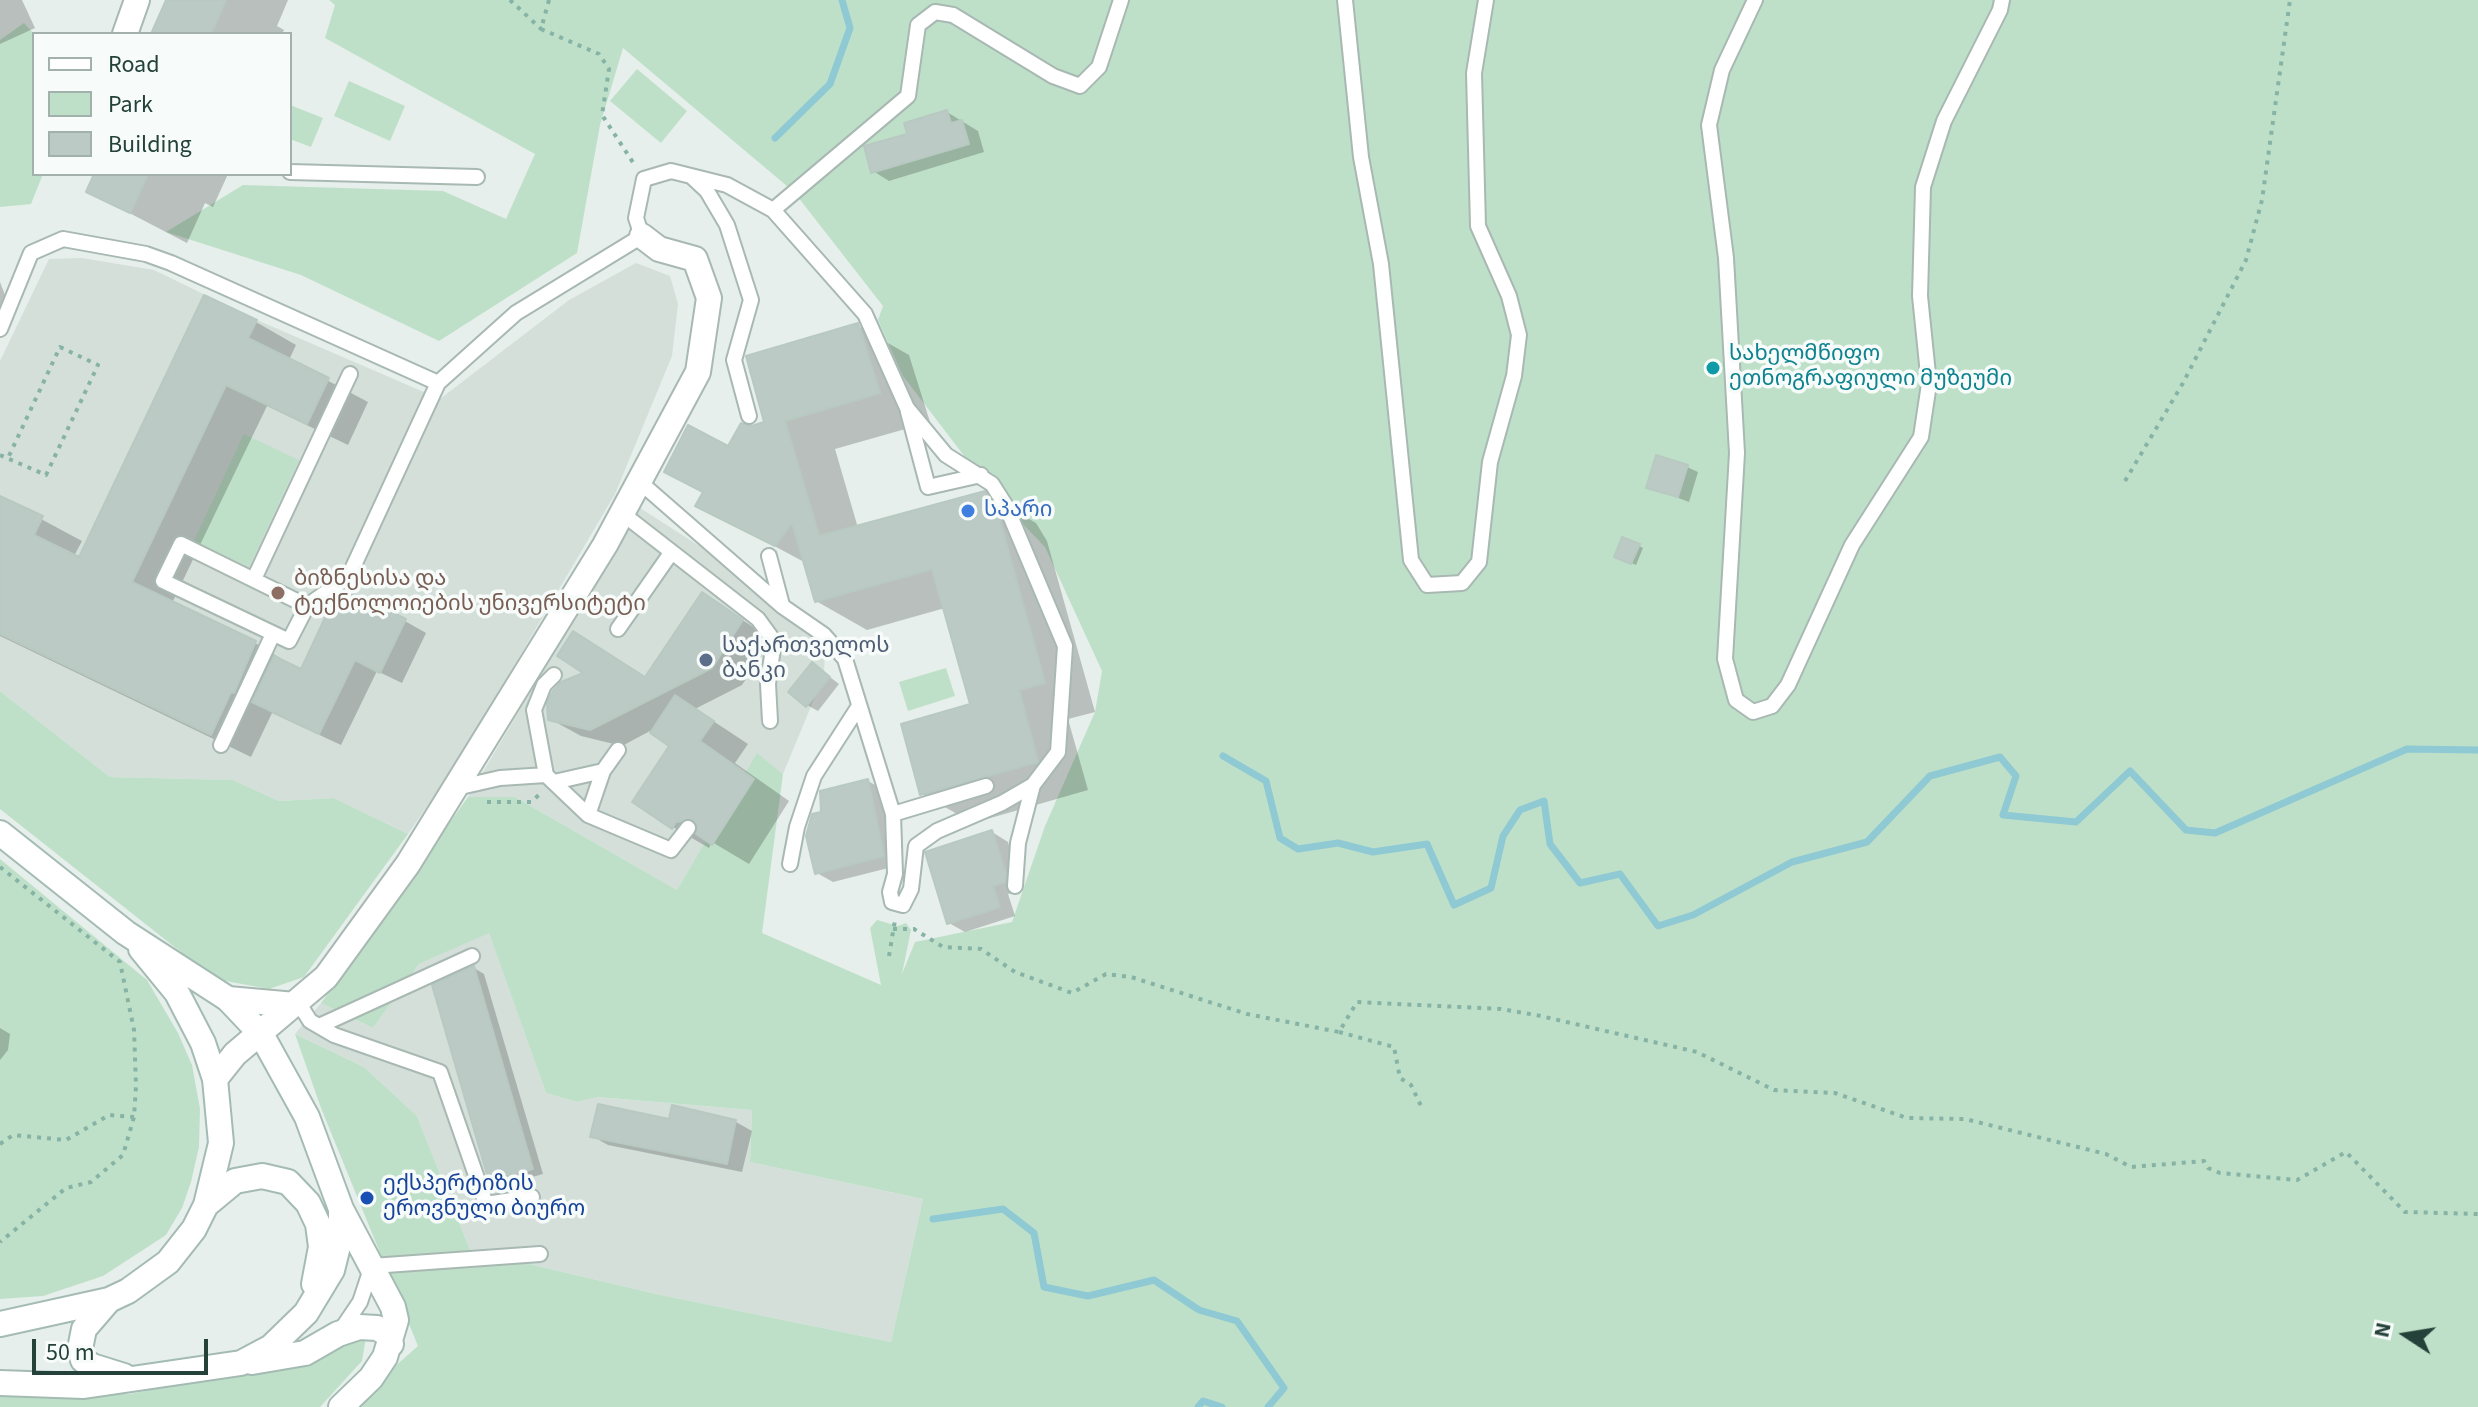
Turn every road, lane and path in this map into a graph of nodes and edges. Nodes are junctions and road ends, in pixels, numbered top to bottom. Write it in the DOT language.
graph roads {
  1 [pos="137,0"];
  2 [pos="510,0"];
  3 [pos="549,0"];
  4 [pos="1121,0"];
  5 [pos="1345,0"];
  6 [pos="1486,0"];
  7 [pos="1755,0"];
  8 [pos="2002,0"];
  9 [pos="2290,0"];
  10 [pos="541,29"];
  11 [pos="126,32"];
  12 [pos="292,172"];
  13 [pos="691,176"];
  14 [pos="477,177"];
  15 [pos="644,179"];
  16 [pos="773,210"];
  17 [pos="642,236"];
  18 [pos="0,329"];
  19 [pos="350,374"];
  20 [pos="438,383"];
  21 [pos="907,408"];
  22 [pos="749,416"];
  23 [pos="0,455"];
  24 [pos="8,458"];
  25 [pos="981,475"];
  26 [pos="2125,481"];
  27 [pos="641,483"];
  28 [pos="623,514"];
  29 [pos="671,553"];
  30 [pos="769,556"];
  31 [pos="254,579"];
  32 [pos="307,606"];
  33 [pos="782,606"];
  34 [pos="618,629"];
  35 [pos="273,634"];
  36 [pos="554,675"];
  37 [pos="859,706"];
  38 [pos="770,721"];
  39 [pos="221,745"];
  40 [pos="618,750"];
  41 [pos="603,771"];
  42 [pos="550,779"];
  43 [pos="1033,785"];
  44 [pos="986,786"];
  45 [pos="456,788"];
  46 [pos="484,802"];
  47 [pos="510,803"];
  48 [pos="893,814"];
  49 [pos="588,815"];
  50 [pos="688,828"];
  51 [pos="0,833"];
  52 [pos="790,864"];
  53 [pos="0,867"];
  54 [pos="1015,886"];
  55 [pos="897,906"];
  56 [pos="893,929"];
  57 [pos="126,933"];
  58 [pos="472,956"];
  59 [pos="889,956"];
  60 [pos="228,999"];
  61 [pos="296,1003"];
  62 [pos="319,1026"];
  63 [pos="1339,1032"];
  64 [pos="261,1034"];
  65 [pos="215,1079"];
  66 [pos="1422,1108"];
  67 [pos="134,1117"];
  68 [pos="0,1144"];
  69 [pos="532,1197"];
  70 [pos="206,1205"];
  71 [pos="341,1209"];
  72 [pos="2478,1214"];
  73 [pos="0,1242"];
  74 [pos="540,1254"];
  75 [pos="372,1266"];
  76 [pos="109,1300"];
  77 [pos="306,1313"];
  78 [pos="0,1324"];
  79 [pos="338,1334"];
  80 [pos="391,1344"];
  81 [pos="241,1363"];
  82 [pos="134,1378"];
  83 [pos="0,1383"];
  84 [pos="341,1407"];
  1 -- 11 [label="main road"];
  2 -- 10 [label="path"];
  3 -- 10 [label="path"];
  4 -- 16 [label="lane"];
  5 -- 6 [label="lane"];
  7 -- 8 [label="lane"];
  9 -- 26 [label="path"];
  10 -- 15 [label="path"];
  12 -- 14 [label="lane"];
  13 -- 15 [label="lane"];
  13 -- 16 [label="lane"];
  13 -- 22 [label="lane"];
  15 -- 17 [label="lane"];
  16 -- 21 [label="lane"];
  17 -- 20 [label="lane"];
  17 -- 27 [label="main road"];
  18 -- 20 [label="lane"];
  19 -- 31 [label="lane"];
  20 -- 32 [label="lane"];
  21 -- 25 [label="lane"];
  21 -- 25 [label="lane"];
  23 -- 24 [label="path"];
  24 -- 24 [label="path"];
  25 -- 43 [label="lane"];
  27 -- 28 [label="main road"];
  27 -- 33 [label="lane"];
  28 -- 29 [label="lane"];
  28 -- 45 [label="main road"];
  29 -- 34 [label="lane"];
  29 -- 38 [label="lane"];
  30 -- 33 [label="lane"];
  31 -- 32 [label="lane"];
  31 -- 35 [label="lane"];
  32 -- 35 [label="lane"];
  33 -- 37 [label="lane"];
  35 -- 39 [label="lane"];
  36 -- 42 [label="lane"];
  37 -- 48 [label="lane"];
  37 -- 52 [label="lane"];
  40 -- 41 [label="lane"];
  41 -- 42 [label="lane"];
  41 -- 49 [label="lane"];
  42 -- 45 [label="lane"];
  42 -- 49 [label="lane"];
  43 -- 54 [label="lane"];
  43 -- 55 [label="lane"];
  44 -- 48 [label="lane"];
  45 -- 61 [label="main road"];
  46 -- 47 [label="path"];
  48 -- 55 [label="lane"];
  49 -- 50 [label="lane"];
  51 -- 57 [label="main road"];
  53 -- 67 [label="path"];
  55 -- 56 [label="path"];
  56 -- 59 [label="path"];
  56 -- 63 [label="path"];
  57 -- 60 [label="main road"];
  57 -- 65 [label="main road"];
  58 -- 62 [label="lane"];
  60 -- 61 [label="main road"];
  60 -- 64 [label="main road"];
  61 -- 62 [label="lane"];
  61 -- 64 [label="main road"];
  62 -- 69 [label="lane"];
  63 -- 66 [label="path"];
  63 -- 72 [label="path"];
  64 -- 65 [label="main road"];
  64 -- 71 [label="main road"];
  65 -- 70 [label="main road"];
  67 -- 68 [label="path"];
  67 -- 73 [label="path"];
  70 -- 76 [label="main road"];
  70 -- 77 [label="main road"];
  71 -- 75 [label="main road"];
  71 -- 77 [label="main road"];
  74 -- 75 [label="lane"];
  75 -- 79 [label="lane"];
  75 -- 80 [label="main road"];
  76 -- 78 [label="main road"];
  76 -- 82 [label="main road"];
  77 -- 81 [label="main road"];
  79 -- 80 [label="main road"];
  79 -- 81 [label="main road"];
  80 -- 84 [label="main road"];
  81 -- 82 [label="main road"];
  82 -- 83 [label="main road"];
}
